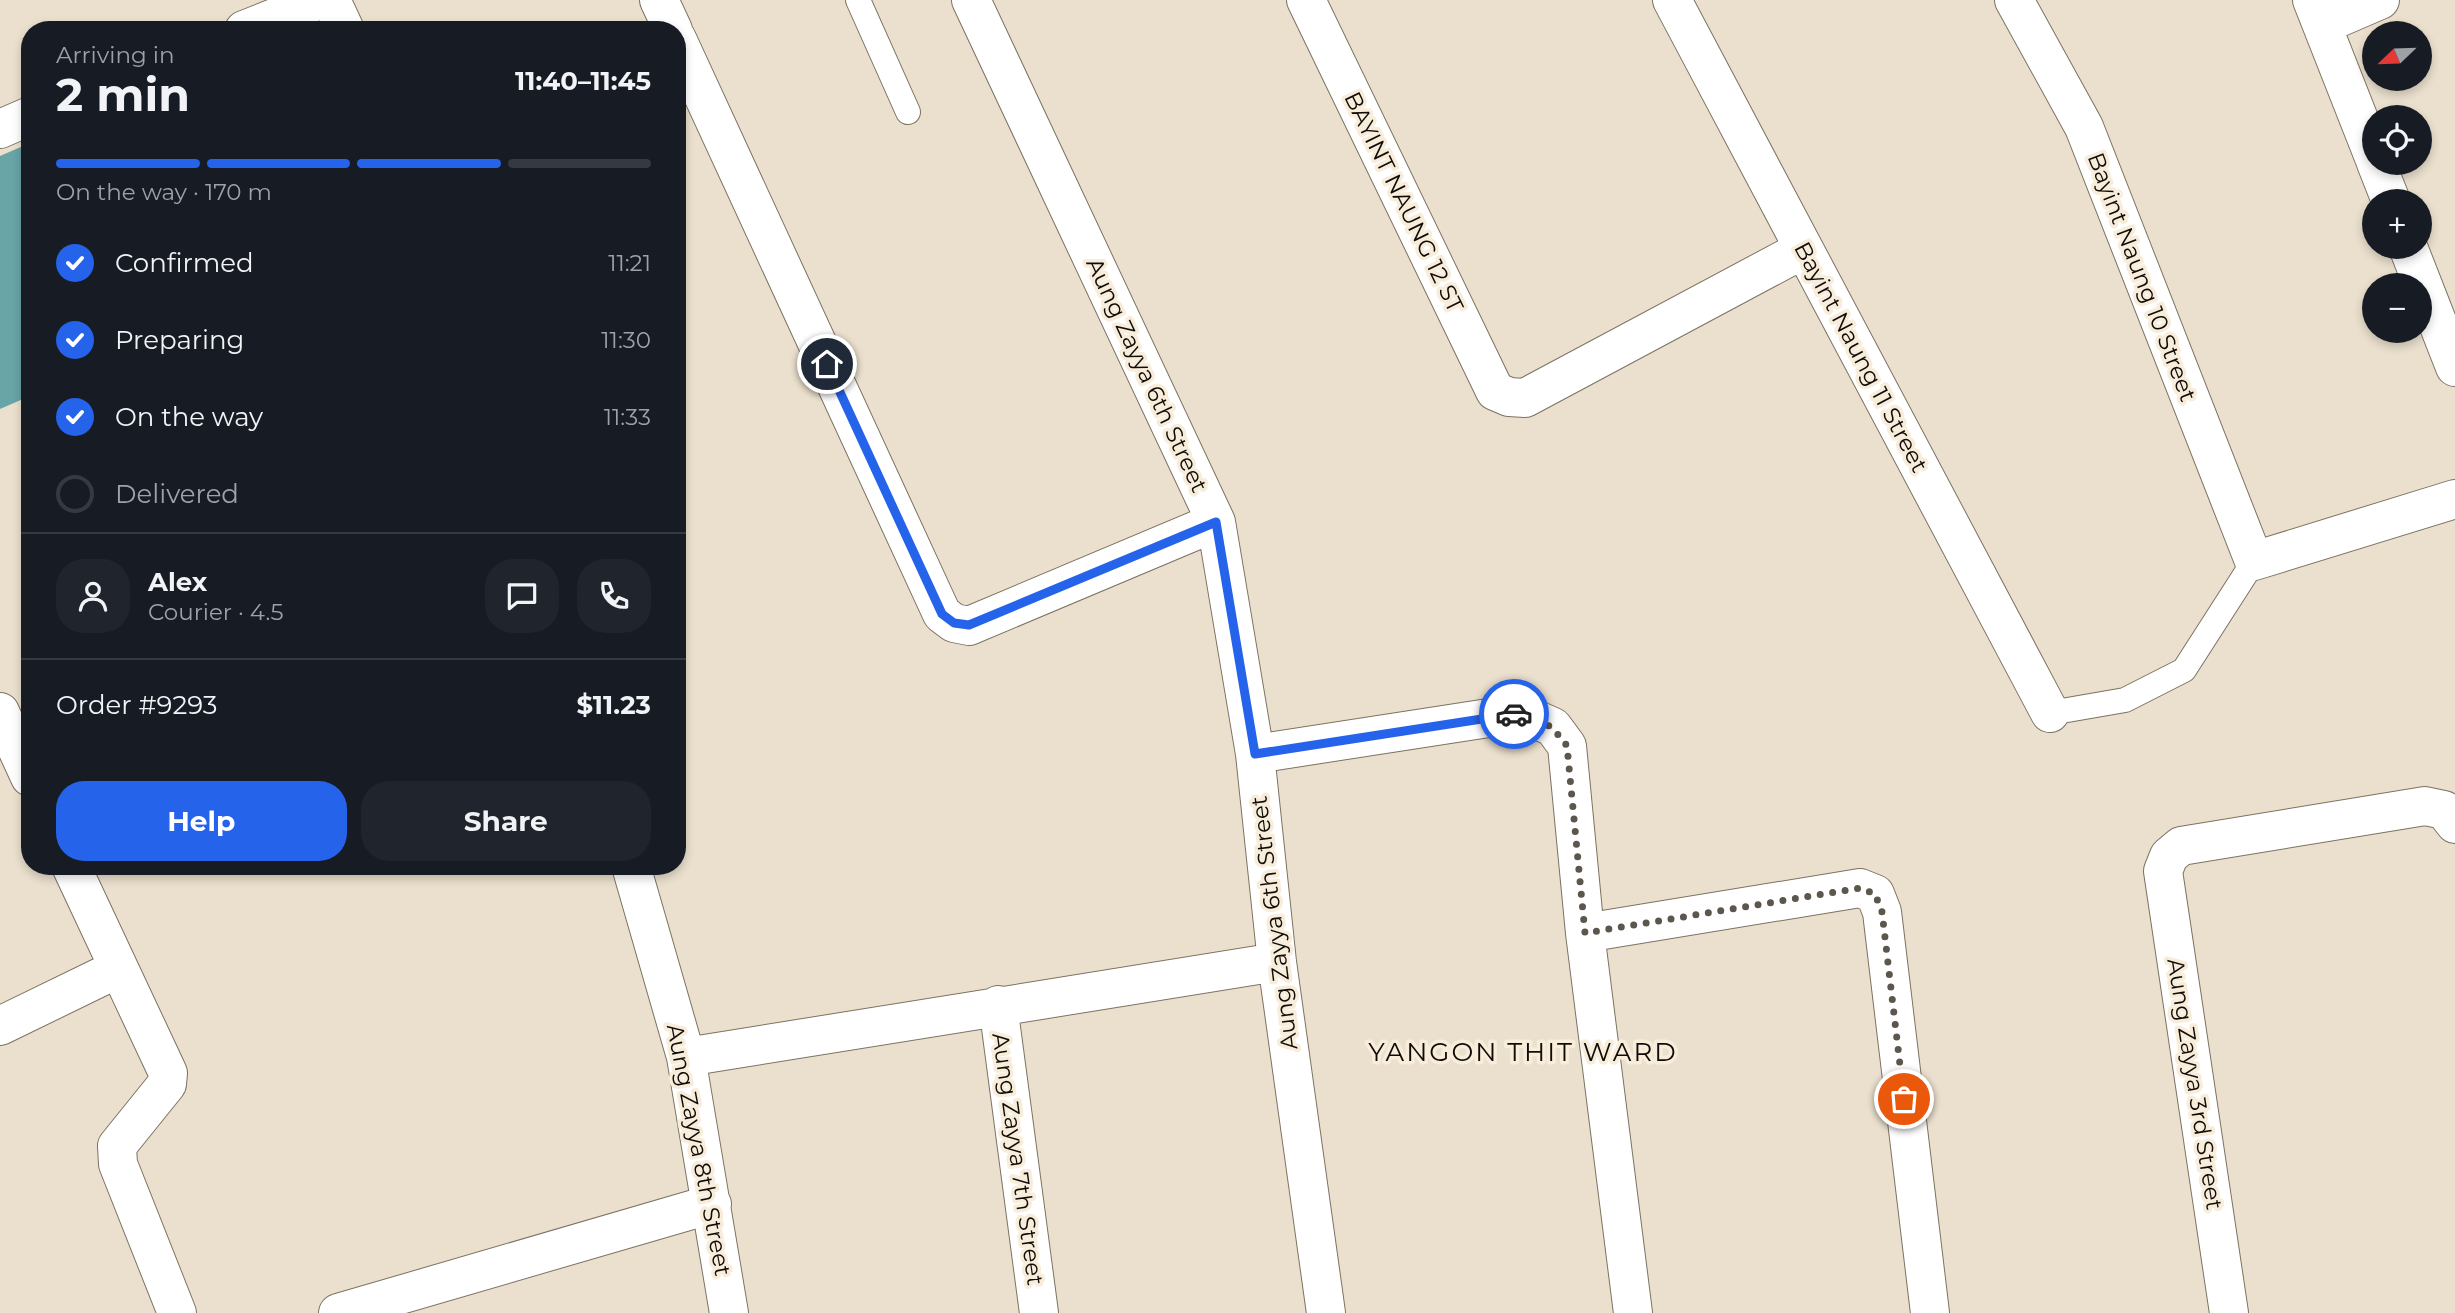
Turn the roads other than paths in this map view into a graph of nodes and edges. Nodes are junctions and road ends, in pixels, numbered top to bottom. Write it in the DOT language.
graph roads {
  1 [pos="659,0"];
  2 [pos="858,0"];
  3 [pos="971,0"];
  4 [pos="1306,0"];
  5 [pos="1672,0"];
  6 [pos="2014,0"];
  7 [pos="2380,0"];
  8 [pos="310,2"];
  9 [pos="2317,13"];
  10 [pos="265,21"];
  11 [pos="334,21"];
  12 [pos="669,21"];
  13 [pos="686,59"];
  14 [pos="908,111"];
  15 [pos="21,120"];
  16 [pos="0,129"];
  17 [pos="2362,129"];
  18 [pos="1804,249"];
  19 [pos="2413,259"];
  20 [pos="2455,367"];
  21 [pos="2455,499"];
  22 [pos="1216,522"];
  23 [pos="2254,561"];
  24 [pos="0,712"];
  25 [pos="2050,713"];
  26 [pos="1255,754"];
  27 [pos="21,758"];
  28 [pos="2450,817"];
  29 [pos="75,875"];
  30 [pos="634,875"];
  31 [pos="1585,933"];
  32 [pos="1277,962"];
  33 [pos="117,969"];
  34 [pos="998,1005"];
  35 [pos="0,1026"];
  36 [pos="686,1057"];
  37 [pos="712,1204"];
  38 [pos="177,1313"];
  39 [pos="338,1313"];
  40 [pos="729,1313"];
  41 [pos="1039,1313"];
  42 [pos="1326,1313"];
  43 [pos="1633,1313"];
  44 [pos="1930,1313"];
  45 [pos="2229,1313"];
  1 -- 12 [label="street"];
  2 -- 14 [label="lane"];
  3 -- 22 [label="street, Aung Zayya 6th Street"];
  4 -- 18 [label="street, BAYINT NAUNG 12 ST"];
  5 -- 18 [label="street, Bayint Naung 11 Street"];
  6 -- 23 [label="street, Bayint Naung 10 Street"];
  7 -- 9 [label="street"];
  8 -- 10 [label="street"];
  8 -- 11 [label="street"];
  9 -- 17 [label="street"];
  13 -- 22 [label="street"];
  15 -- 16 [label="street"];
  18 -- 25 [label="street, Bayint Naung 11 Street"];
  19 -- 20 [label="street"];
  21 -- 23 [label="street"];
  22 -- 26 [label="street, Aung Zayya 6th Street"];
  23 -- 25 [label="lane"];
  24 -- 27 [label="street"];
  26 -- 31 [label="street"];
  26 -- 32 [label="street, Aung Zayya 6th Street"];
  28 -- 45 [label="street, Aung Zayya 3rd Street"];
  29 -- 33 [label="street"];
  30 -- 36 [label="street, Aung Zayya 8th Street"];
  31 -- 43 [label="street"];
  31 -- 44 [label="street"];
  32 -- 34 [label="street"];
  32 -- 42 [label="street, Aung Zayya 6th Street"];
  33 -- 35 [label="street"];
  33 -- 38 [label="street"];
  34 -- 36 [label="street"];
  34 -- 41 [label="street, Aung Zayya 7th Street"];
  36 -- 37 [label="street, Aung Zayya 8th Street"];
  37 -- 39 [label="street"];
  37 -- 40 [label="street, Aung Zayya 8th Street"];
}
